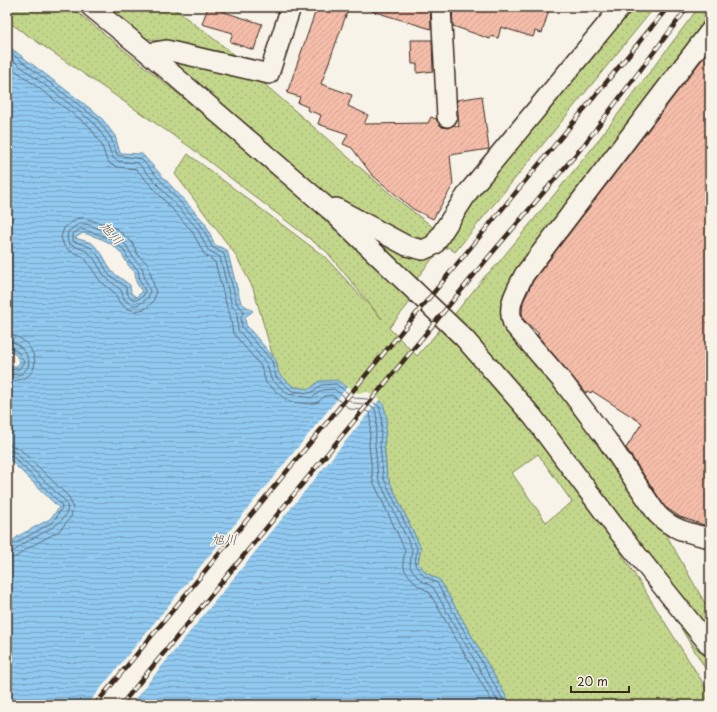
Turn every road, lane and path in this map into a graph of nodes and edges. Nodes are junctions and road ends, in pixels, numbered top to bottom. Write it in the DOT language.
graph roads {
  1 [pos="91,7"];
  2 [pos="291,7"];
  3 [pos="441,7"];
  4 [pos="621,7"];
  5 [pos="710,31"];
  6 [pos="148,53"];
  7 [pos="447,117"];
  8 [pos="321,202"];
  9 [pos="710,538"];
  10 [pos="710,646"];
  1 -- 6 [label="street"];
  2 -- 6 [label="street"];
  3 -- 7 [label="street"];
  4 -- 8 [label="street"];
  5 -- 9 [label="street"];
  6 -- 8 [label="street"];
  8 -- 10 [label="street"];
}
